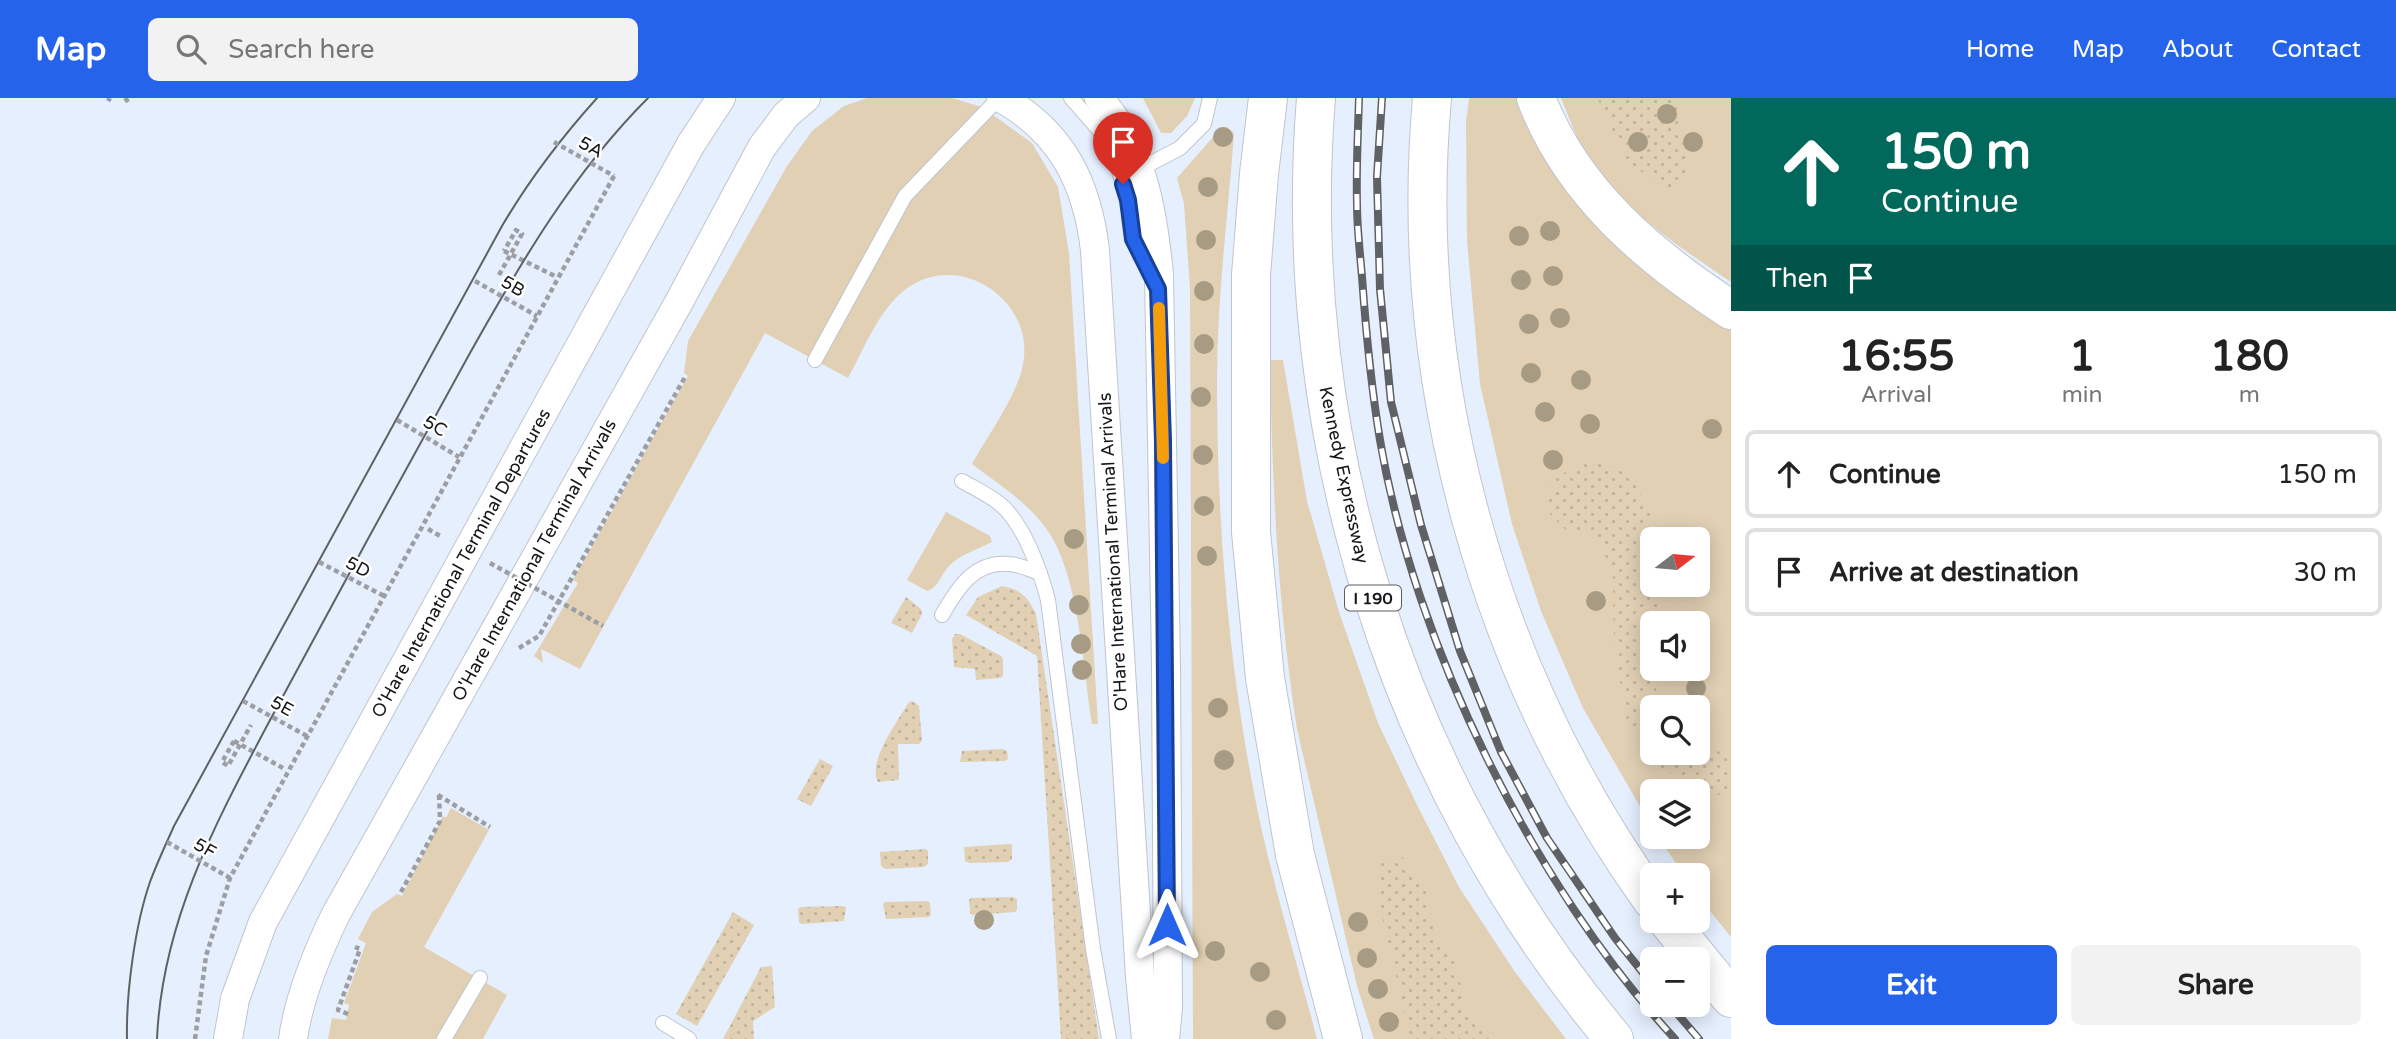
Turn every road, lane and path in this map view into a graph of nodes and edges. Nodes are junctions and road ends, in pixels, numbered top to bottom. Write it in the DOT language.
graph roads {
  1 [pos="125,98"];
  2 [pos="721,98"];
  3 [pos="806,98"];
  4 [pos="1000,98"];
  5 [pos="1071,98"];
  6 [pos="1099,98"];
  7 [pos="1210,98"];
  8 [pos="1268,98"];
  9 [pos="1315,98"];
  10 [pos="1432,98"];
  11 [pos="1536,98"];
  12 [pos="130,104"];
  13 [pos="554,142"];
  14 [pos="1140,169"];
  15 [pos="499,275"];
  16 [pos="555,276"];
  17 [pos="475,281"];
  18 [pos="1158,289"];
  19 [pos="1731,310"];
  20 [pos="537,316"];
  21 [pos="815,360"];
  22 [pos="685,377"];
  23 [pos="397,420"];
  24 [pos="459,457"];
  25 [pos="962,481"];
  26 [pos="428,529"];
  27 [pos="449,541"];
  28 [pos="482,559"];
  29 [pos="319,562"];
  30 [pos="1040,573"];
  31 [pos="384,596"];
  32 [pos="942,615"];
  33 [pos="603,626"];
  34 [pos="517,649"];
  35 [pos="243,701"];
  36 [pos="251,724"];
  37 [pos="307,736"];
  38 [pos="284,768"];
  39 [pos="444,783"];
  40 [pos="438,795"];
  41 [pos="490,827"];
  42 [pos="167,842"];
  43 [pos="230,878"];
  44 [pos="1640,882"];
  45 [pos="401,892"];
  46 [pos="1678,933"];
  47 [pos="355,947"];
  48 [pos="480,978"];
  49 [pos="1731,998"];
  50 [pos="348,1014"];
  51 [pos="663,1023"];
  52 [pos="195,1039"];
  53 [pos="228,1039"];
  54 [pos="293,1039"];
  55 [pos="444,1039"];
  56 [pos="690,1039"];
  57 [pos="1109,1039"];
  58 [pos="1146,1039"];
  59 [pos="1165,1039"];
  60 [pos="1343,1039"];
  61 [pos="1614,1039"];
  1 -- 12 [label="path"];
  2 -- 53 [label="street, O'Hare International Terminal Departures, bridge"];
  3 -- 54 [label="street, O'Hare International Terminal Arrivals"];
  4 -- 21 [label="lane"];
  4 -- 58 [label="street, O'Hare International Terminal Arrivals"];
  5 -- 18 [label="lane"];
  6 -- 14 [label="street"];
  7 -- 14 [label="lane"];
  8 -- 60 [label="highway"];
  9 -- 61 [label="highway, Kennedy Expressway / I 190"];
  10 -- 44 [label="highway"];
  11 -- 19 [label="highway"];
  13 -- 20 [label="path, 5A, bridge"];
  14 -- 18 [label="street"];
  15 -- 16 [label="path, bridge"];
  17 -- 20 [label="path, 5B, bridge"];
  18 -- 59 [label="street"];
  20 -- 24 [label="path"];
  22 -- 34 [label="path"];
  23 -- 24 [label="path, 5C, bridge"];
  24 -- 31 [label="path"];
  25 -- 30 [label="lane"];
  26 -- 27 [label="path, bridge"];
  28 -- 33 [label="path, bridge"];
  29 -- 31 [label="path, 5D, bridge"];
  30 -- 32 [label="lane"];
  30 -- 57 [label="lane"];
  31 -- 37 [label="path"];
  35 -- 37 [label="path, 5E, bridge"];
  36 -- 38 [label="path, bridge"];
  37 -- 43 [label="path"];
  39 -- 40 [label="path"];
  40 -- 41 [label="path"];
  40 -- 45 [label="path"];
  42 -- 43 [label="path, 5F, bridge"];
  43 -- 52 [label="path"];
  46 -- 49 [label="highway"];
  47 -- 50 [label="path"];
  48 -- 55 [label="lane"];
  51 -- 56 [label="lane"];
}
